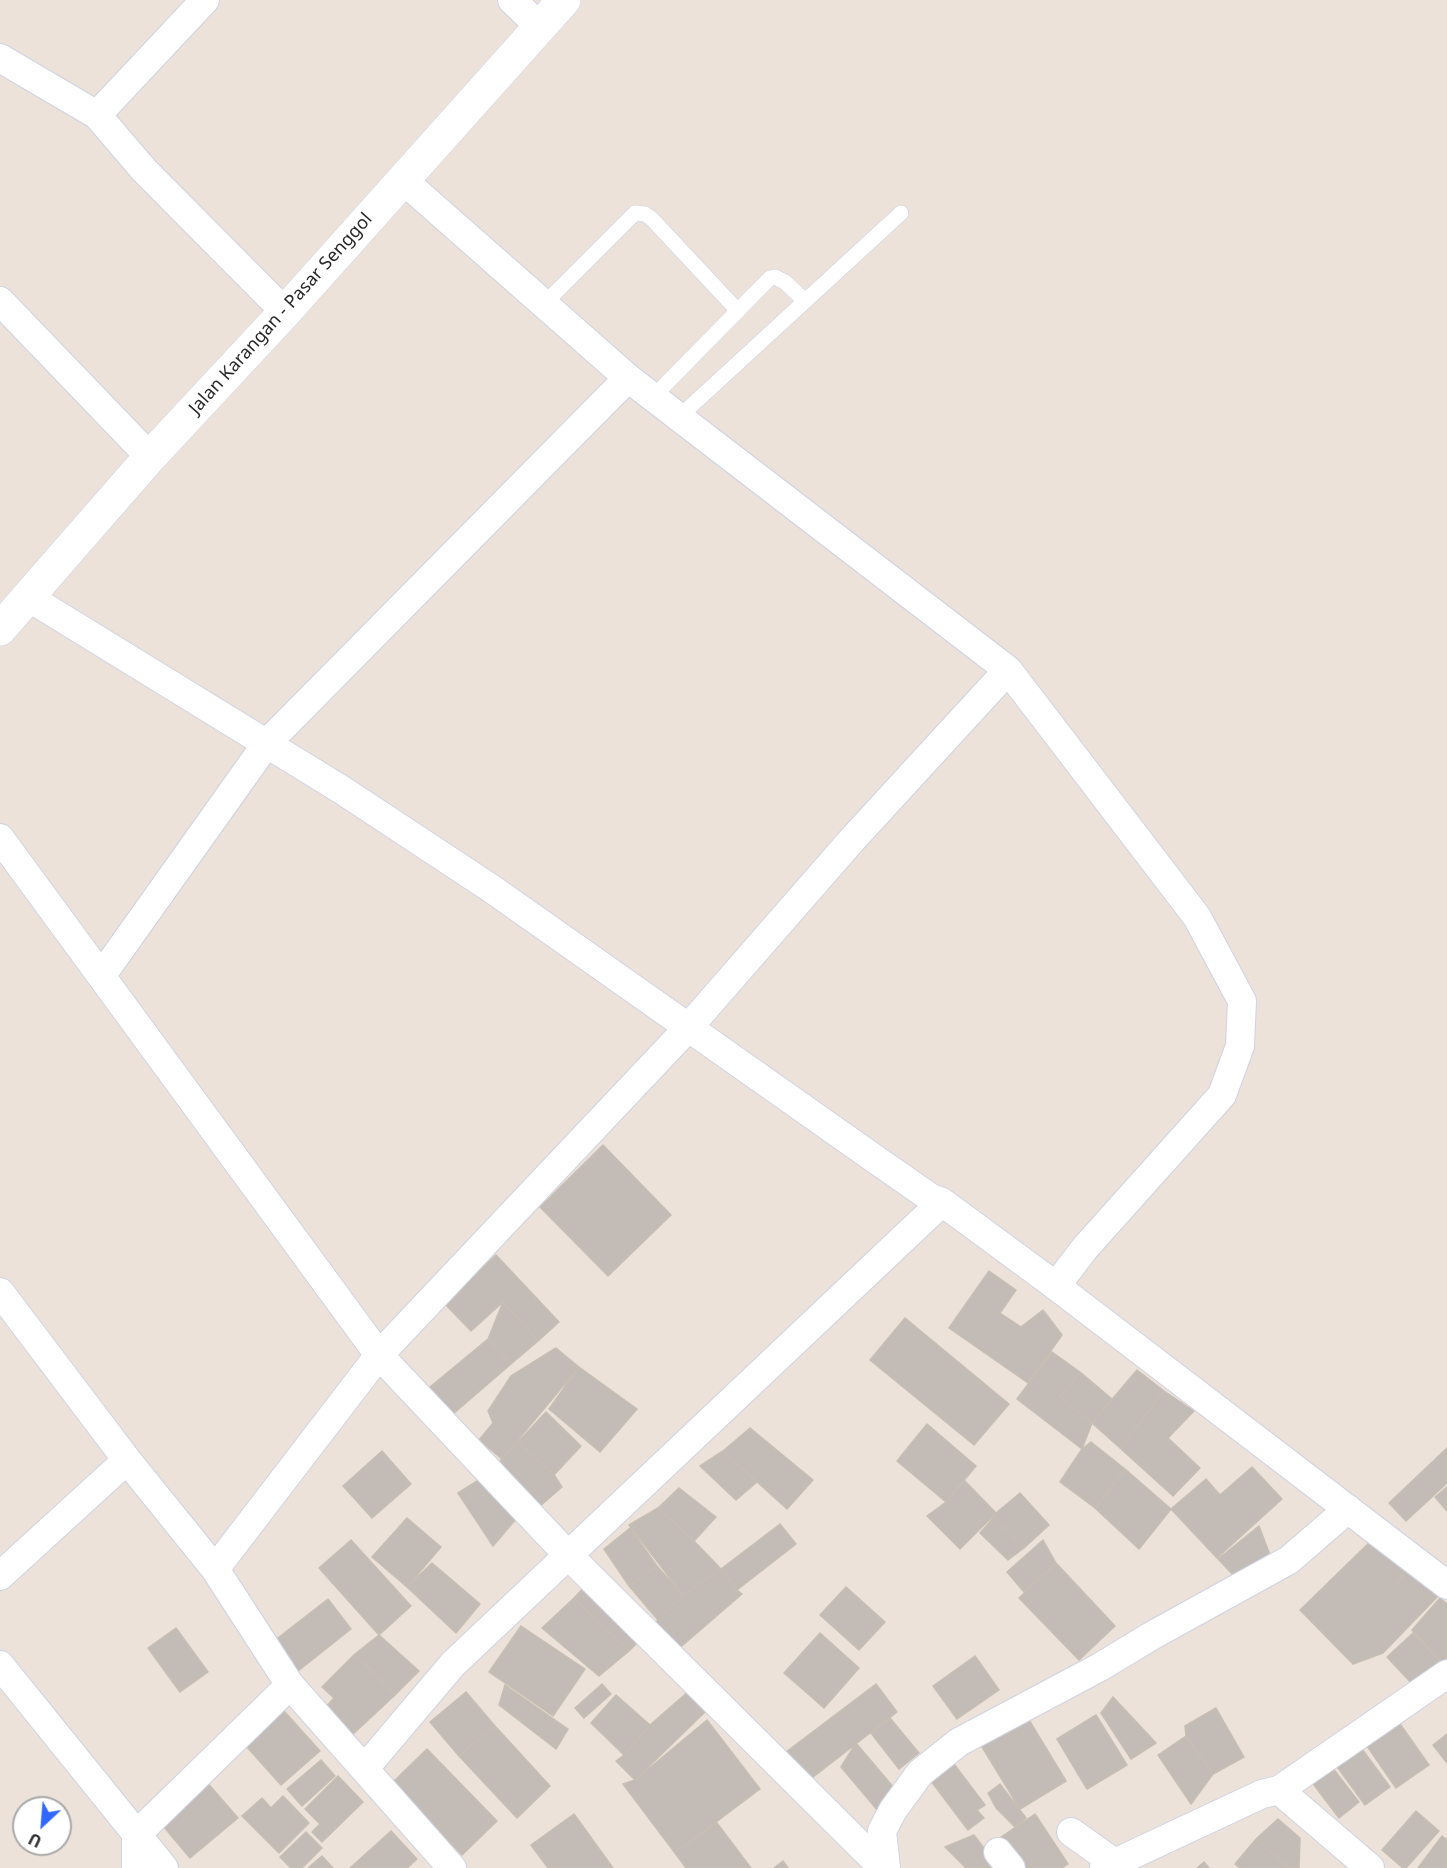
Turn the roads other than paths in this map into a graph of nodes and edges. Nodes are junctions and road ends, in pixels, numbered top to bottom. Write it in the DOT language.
graph roads {
  1 [pos="205,0"];
  2 [pos="512,0"];
  3 [pos="564,0"];
  4 [pos="540,27"];
  5 [pos="0,58"];
  6 [pos="97,115"];
  7 [pos="403,180"];
  8 [pos="901,213"];
  9 [pos="0,301"];
  10 [pos="805,302"];
  11 [pos="544,304"];
  12 [pos="738,311"];
  13 [pos="285,312"];
  14 [pos="628,378"];
  15 [pos="653,397"];
  16 [pos="679,417"];
  17 [pos="150,457"];
  18 [pos="28,597"];
  19 [pos="0,629"];
  20 [pos="1008,670"];
  21 [pos="267,743"];
  22 [pos="0,838"];
  23 [pos="102,975"];
  24 [pos="687,1029"];
  25 [pos="942,1202"];
  26 [pos="1056,1286"];
  27 [pos="0,1292"];
  28 [pos="379,1355"];
  29 [pos="127,1460"];
  30 [pos="1348,1509"];
  31 [pos="568,1555"];
  32 [pos="215,1569"];
  33 [pos="0,1576"];
  34 [pos="1447,1585"];
  35 [pos="0,1665"];
  36 [pos="1447,1674"];
  37 [pos="290,1685"];
  38 [pos="365,1768"];
  39 [pos="1279,1790"];
  40 [pos="1071,1832"];
  41 [pos="136,1835"];
  42 [pos="1108,1865"];
  43 [pos="136,1868"];
  44 [pos="164,1868"];
  45 [pos="452,1868"];
  46 [pos="885,1868"];
  47 [pos="1370,1868"];
  1 -- 6 [label="street"];
  2 -- 4 [label="street"];
  3 -- 4 [label="main road, Jalan Karangan - Pasar Senggol"];
  4 -- 7 [label="main road, Jalan Karangan - Pasar Senggol"];
  5 -- 6 [label="street"];
  6 -- 13 [label="street"];
  7 -- 11 [label="street"];
  7 -- 13 [label="main road, Jalan Karangan - Pasar Senggol"];
  8 -- 10 [label="lane"];
  9 -- 17 [label="street"];
  10 -- 12 [label="lane"];
  10 -- 16 [label="lane"];
  11 -- 12 [label="lane"];
  11 -- 14 [label="street"];
  12 -- 15 [label="lane"];
  13 -- 17 [label="main road, Jalan Karangan - Pasar Senggol"];
  14 -- 15 [label="street"];
  14 -- 21 [label="street"];
  15 -- 16 [label="street"];
  16 -- 20 [label="street"];
  17 -- 18 [label="main road, Jalan Karangan - Pasar Senggol"];
  18 -- 19 [label="main road, Jalan Karangan - Pasar Senggol"];
  18 -- 21 [label="street"];
  20 -- 24 [label="street"];
  20 -- 26 [label="street"];
  21 -- 23 [label="street"];
  21 -- 24 [label="street"];
  22 -- 23 [label="street"];
  23 -- 28 [label="street"];
  24 -- 25 [label="street"];
  24 -- 28 [label="street"];
  25 -- 26 [label="street"];
  25 -- 31 [label="street"];
  26 -- 30 [label="street"];
  27 -- 29 [label="street"];
  28 -- 31 [label="street"];
  28 -- 32 [label="street"];
  29 -- 32 [label="street"];
  29 -- 33 [label="street"];
  30 -- 34 [label="street"];
  30 -- 46 [label="street"];
  31 -- 38 [label="street"];
  31 -- 46 [label="street"];
  32 -- 37 [label="street"];
  35 -- 41 [label="street"];
  36 -- 39 [label="street"];
  37 -- 38 [label="street"];
  37 -- 41 [label="street"];
  38 -- 45 [label="street"];
  39 -- 42 [label="street"];
  39 -- 47 [label="street"];
  40 -- 42 [label="street"];
  41 -- 43 [label="street"];
  41 -- 44 [label="street"];
}
